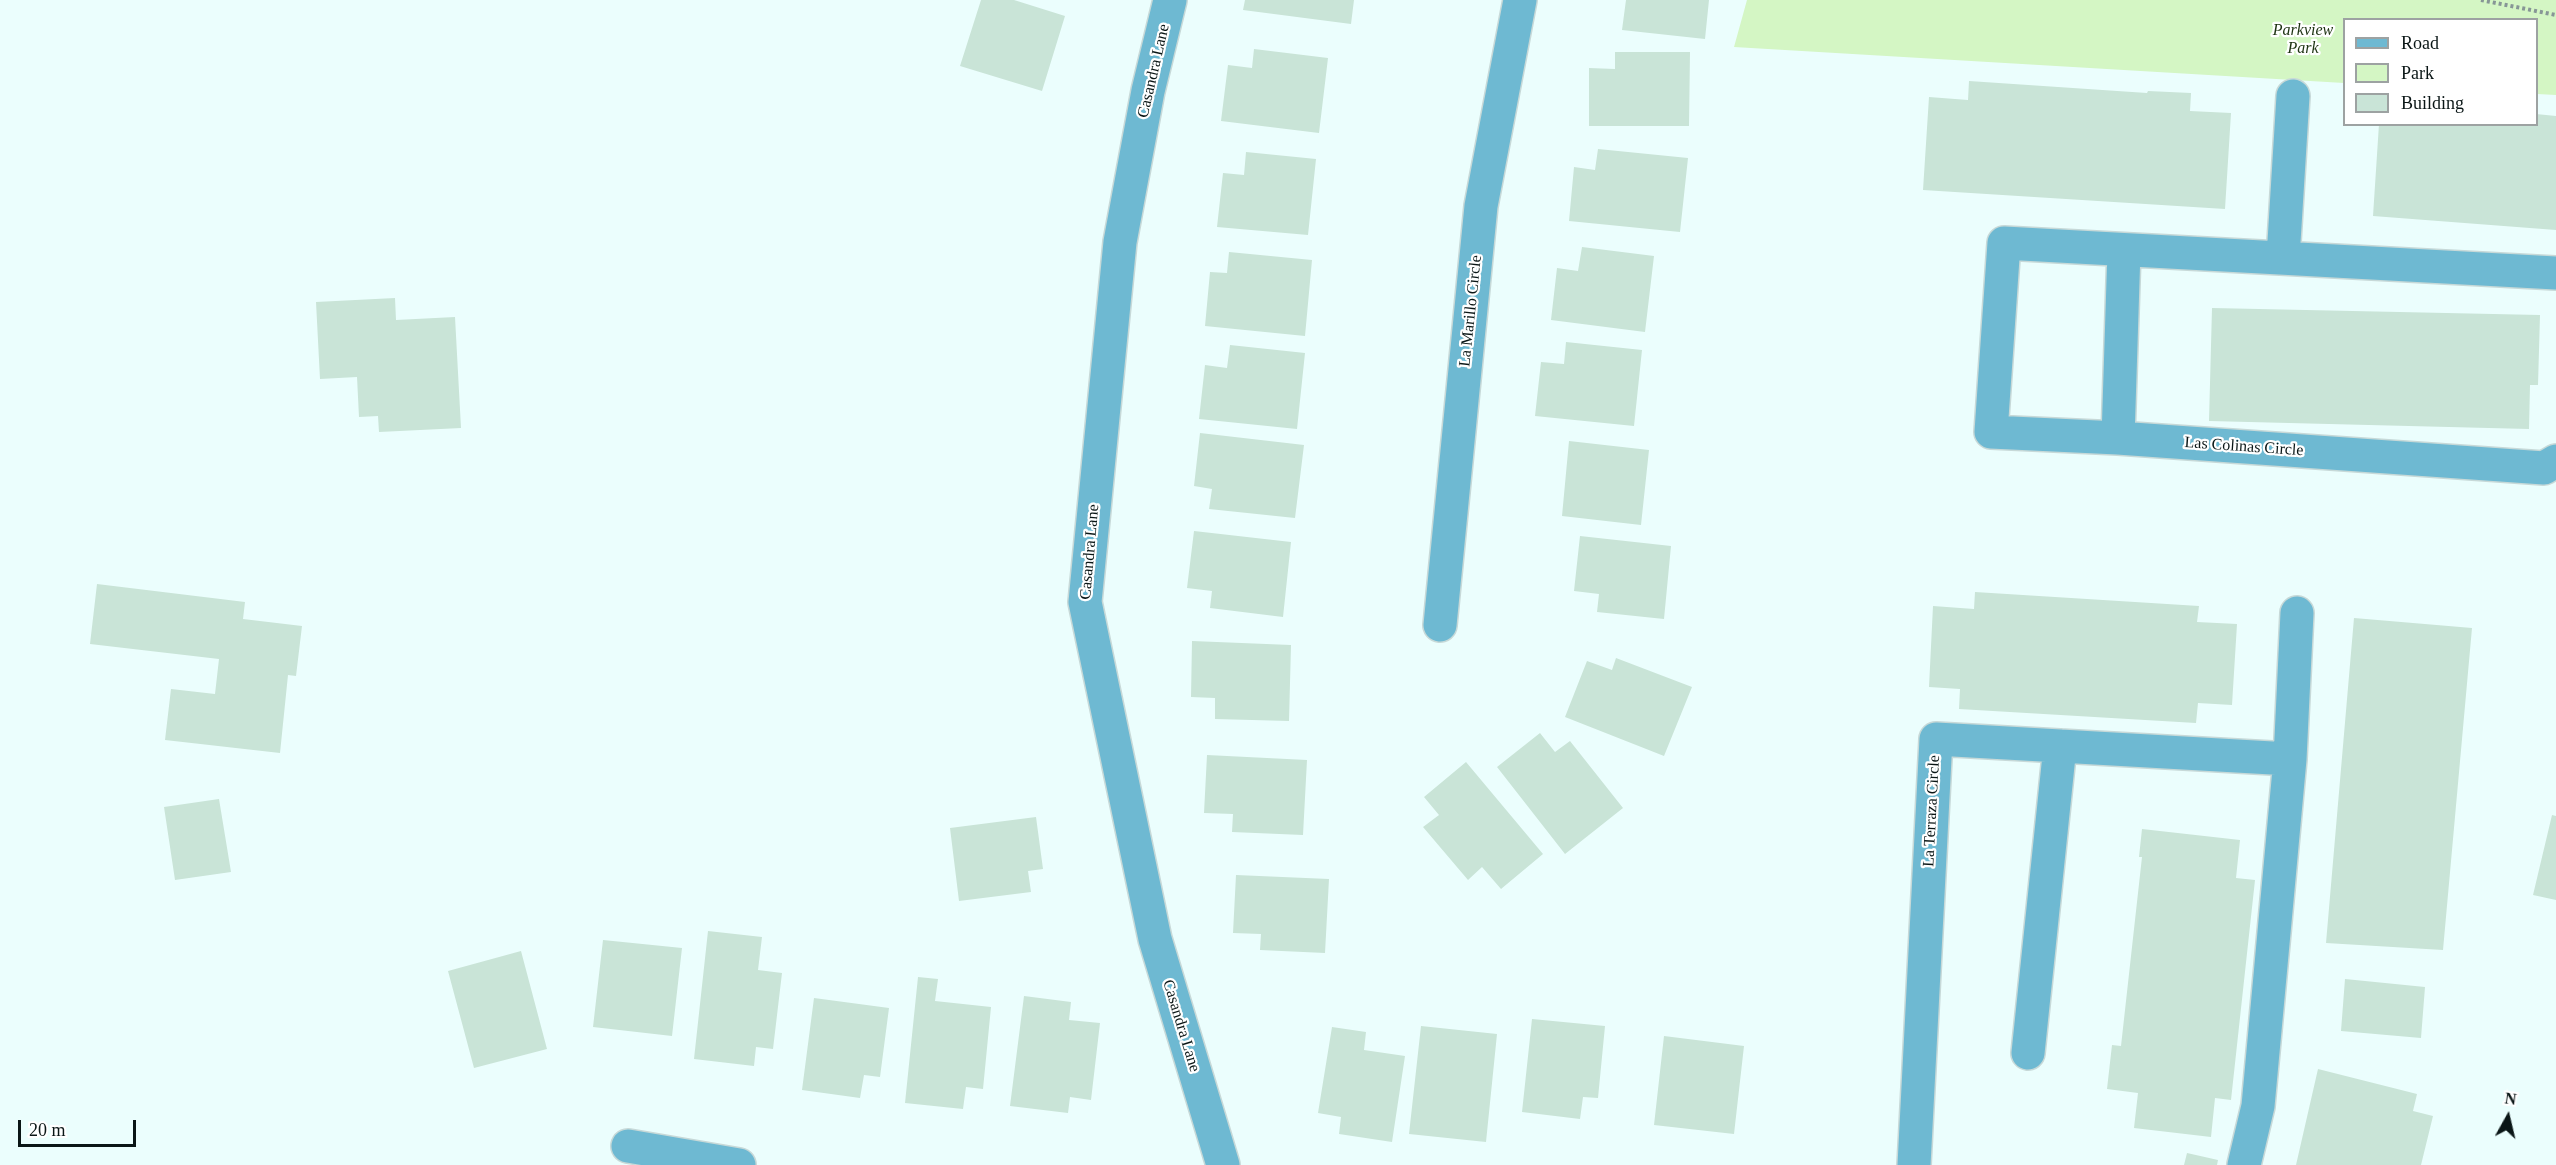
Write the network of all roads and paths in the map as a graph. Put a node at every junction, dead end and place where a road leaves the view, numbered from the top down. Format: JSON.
{"nodes":[{"id":1,"x":1170,"y":0,"type":"edge"},
{"id":2,"x":1520,"y":0,"type":"edge"},
{"id":3,"x":2481,"y":0,"type":"edge"},
{"id":4,"x":2556,"y":15,"type":"edge"},
{"id":5,"x":2293,"y":96,"type":"dead end"},
{"id":6,"x":2124,"y":250,"type":"junction"},
{"id":7,"x":2283,"y":258,"type":"junction"},
{"id":8,"x":2556,"y":273,"type":"edge"},
{"id":9,"x":2118,"y":438,"type":"junction"},
{"id":10,"x":2556,"y":461,"type":"edge"},
{"id":11,"x":2297,"y":612,"type":"dead end"},
{"id":12,"x":1440,"y":625,"type":"dead end"},
{"id":13,"x":2060,"y":746,"type":"junction"},
{"id":14,"x":2290,"y":759,"type":"junction"},
{"id":15,"x":2028,"y":1053,"type":"dead end"},
{"id":16,"x":628,"y":1146,"type":"dead end"},
{"id":17,"x":739,"y":1165,"type":"edge"},
{"id":18,"x":1223,"y":1165,"type":"edge"},
{"id":19,"x":1914,"y":1165,"type":"edge"},
{"id":20,"x":2244,"y":1165,"type":"edge"}],
"edges":[{"from":1,"to":18,"type":"street","name":"Casandra Lane"},
{"from":2,"to":12,"type":"street","name":"La Marillo Circle"},
{"from":3,"to":4,"type":"path"},
{"from":5,"to":7,"type":"street"},
{"from":6,"to":7,"type":"street"},
{"from":6,"to":9,"type":"street"},
{"from":6,"to":9,"type":"street","name":"Las Colinas Circle"},
{"from":7,"to":8,"type":"street"},
{"from":9,"to":10,"type":"street","name":"Las Colinas Circle"},
{"from":11,"to":14,"type":"street"},
{"from":13,"to":14,"type":"street","name":"La Terraza Circle"},
{"from":13,"to":15,"type":"street"},
{"from":13,"to":19,"type":"street","name":"La Terraza Circle"},
{"from":14,"to":20,"type":"street"},
{"from":16,"to":17,"type":"street"}]}
